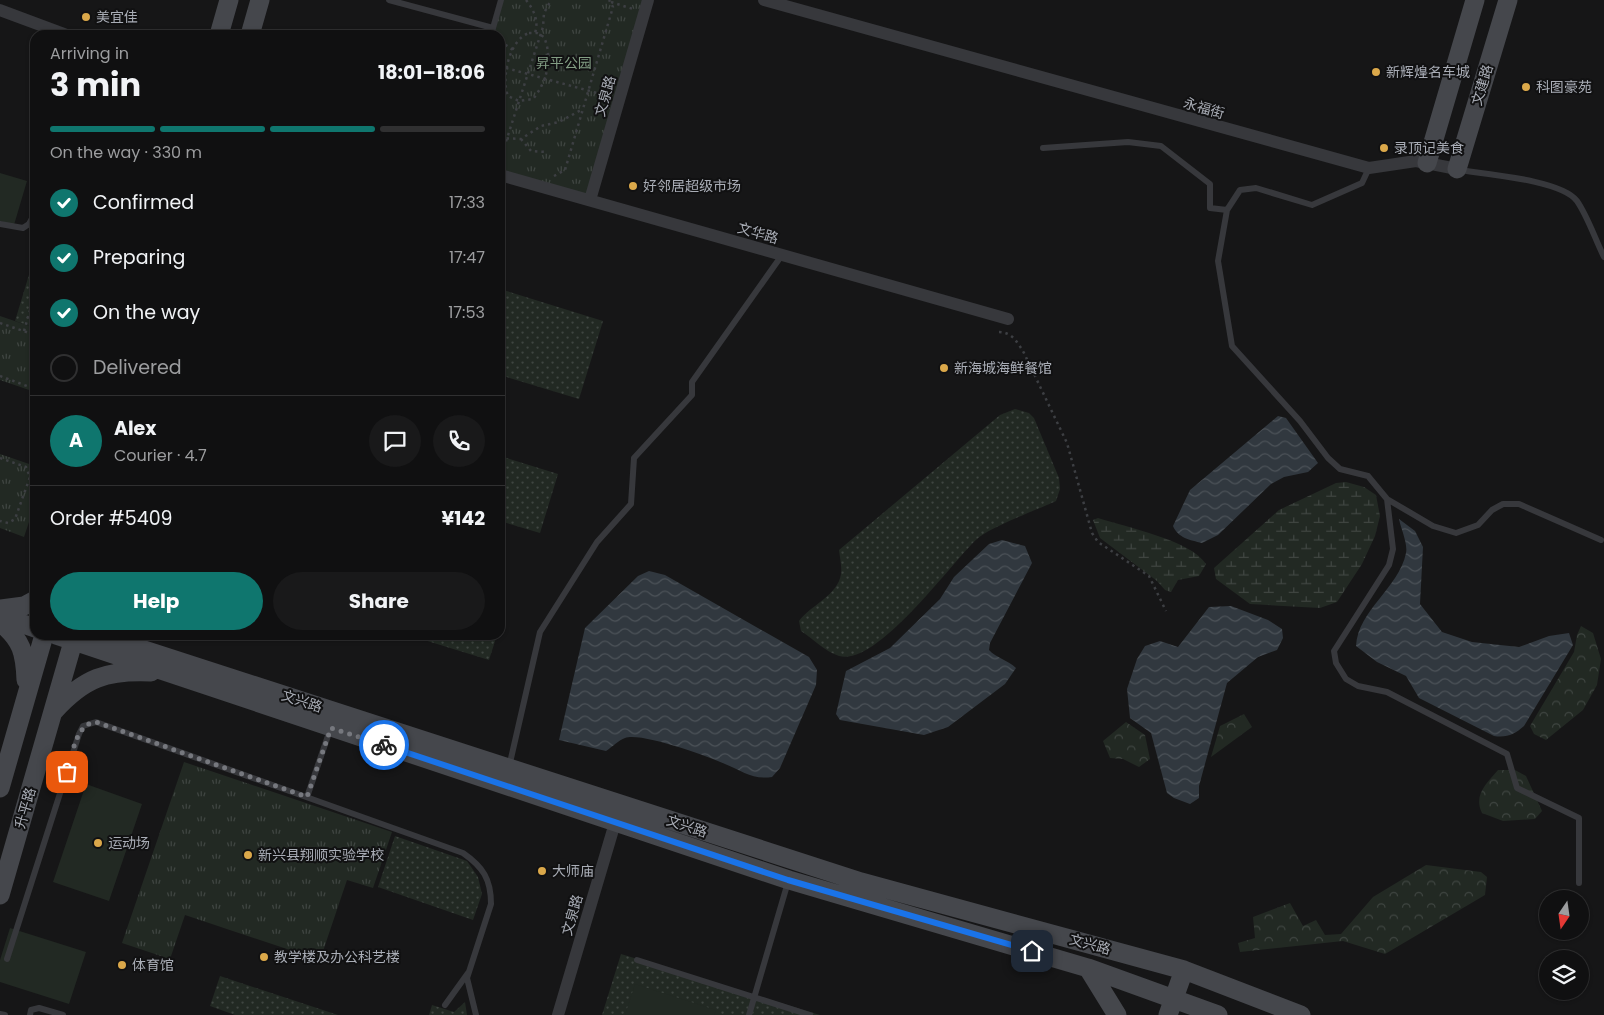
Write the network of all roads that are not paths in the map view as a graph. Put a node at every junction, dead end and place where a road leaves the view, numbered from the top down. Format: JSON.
{"nodes":[{"id":1,"x":229,"y":0,"type":"edge"},
{"id":2,"x":260,"y":0,"type":"edge"},
{"id":3,"x":390,"y":0,"type":"edge"},
{"id":4,"x":501,"y":0,"type":"edge"},
{"id":5,"x":764,"y":0,"type":"edge"},
{"id":6,"x":1475,"y":0,"type":"edge"},
{"id":7,"x":1508,"y":0,"type":"edge"},
{"id":8,"x":647,"y":6,"type":"edge"},
{"id":9,"x":0,"y":10,"type":"edge"},
{"id":10,"x":54,"y":30,"type":"edge"},
{"id":11,"x":220,"y":30,"type":"edge"},
{"id":12,"x":251,"y":30,"type":"edge"},
{"id":13,"x":486,"y":30,"type":"edge"},
{"id":14,"x":493,"y":30,"type":"edge"},
{"id":15,"x":1043,"y":148,"type":"dead end"},
{"id":16,"x":1427,"y":163,"type":"junction"},
{"id":17,"x":1369,"y":168,"type":"junction"},
{"id":18,"x":1457,"y":170,"type":"junction"},
{"id":19,"x":505,"y":176,"type":"edge"},
{"id":20,"x":590,"y":200,"type":"junction"},
{"id":21,"x":1227,"y":210,"type":"junction"},
{"id":22,"x":30,"y":222,"type":"edge"},
{"id":23,"x":0,"y":224,"type":"edge"},
{"id":24,"x":782,"y":255,"type":"junction"},
{"id":25,"x":1604,"y":257,"type":"edge"},
{"id":26,"x":1008,"y":319,"type":"dead end"},
{"id":27,"x":1387,"y":499,"type":"junction"},
{"id":28,"x":1601,"y":540,"type":"dead end"},
{"id":29,"x":30,"y":603,"type":"edge"},
{"id":30,"x":0,"y":609,"type":"edge"},
{"id":31,"x":0,"y":616,"type":"edge"},
{"id":32,"x":0,"y":622,"type":"edge"},
{"id":33,"x":30,"y":626,"type":"edge"},
{"id":34,"x":43,"y":640,"type":"edge"},
{"id":35,"x":67,"y":640,"type":"edge"},
{"id":36,"x":76,"y":640,"type":"edge"},
{"id":37,"x":111,"y":640,"type":"edge"},
{"id":38,"x":125,"y":641,"type":"edge"},
{"id":39,"x":168,"y":673,"type":"junction"},
{"id":40,"x":26,"y":698,"type":"junction"},
{"id":41,"x":53,"y":712,"type":"junction"},
{"id":42,"x":331,"y":728,"type":"junction"},
{"id":43,"x":479,"y":767,"type":"junction"},
{"id":44,"x":509,"y":768,"type":"junction"},
{"id":45,"x":0,"y":788,"type":"edge"},
{"id":46,"x":307,"y":797,"type":"junction"},
{"id":47,"x":615,"y":823,"type":"junction"},
{"id":48,"x":788,"y":880,"type":"junction"},
{"id":49,"x":1579,"y":883,"type":"dead end"},
{"id":50,"x":0,"y":895,"type":"edge"},
{"id":51,"x":6,"y":959,"type":"dead end"},
{"id":52,"x":637,"y":960,"type":"dead end"},
{"id":53,"x":1088,"y":968,"type":"junction"},
{"id":54,"x":1184,"y":970,"type":"junction"},
{"id":55,"x":469,"y":972,"type":"junction"},
{"id":56,"x":1218,"y":984,"type":"junction"},
{"id":57,"x":754,"y":997,"type":"junction"},
{"id":58,"x":445,"y":1005,"type":"dead end"},
{"id":59,"x":1170,"y":1007,"type":"edge"},
{"id":60,"x":0,"y":1014,"type":"edge"},
{"id":61,"x":1211,"y":1014,"type":"edge"},
{"id":62,"x":5,"y":1015,"type":"edge"},
{"id":63,"x":30,"y":1015,"type":"edge"},
{"id":64,"x":63,"y":1015,"type":"edge"},
{"id":65,"x":476,"y":1015,"type":"edge"},
{"id":66,"x":558,"y":1015,"type":"edge"},
{"id":67,"x":748,"y":1015,"type":"edge"},
{"id":68,"x":810,"y":1015,"type":"edge"},
{"id":69,"x":1117,"y":1015,"type":"edge"},
{"id":70,"x":1300,"y":1015,"type":"edge"}],
"edges":[{"from":1,"to":11,"type":"street"},
{"from":2,"to":12,"type":"street"},
{"from":3,"to":13,"type":"lane"},
{"from":4,"to":14,"type":"lane"},
{"from":5,"to":17,"type":"street","name":"永福街"},
{"from":6,"to":16,"type":"street"},
{"from":7,"to":18,"type":"street","name":"文建路"},
{"from":8,"to":20,"type":"street","name":"文泉路"},
{"from":9,"to":10,"type":"street"},
{"from":15,"to":21,"type":"lane"},
{"from":16,"to":17,"type":"street","name":"永福街"},
{"from":16,"to":18,"type":"street","name":"永福街"},
{"from":17,"to":21,"type":"lane"},
{"from":18,"to":25,"type":"lane","name":"永福街"},
{"from":19,"to":20,"type":"street","name":"文华路"},
{"from":20,"to":24,"type":"street","name":"文华路"},
{"from":21,"to":27,"type":"lane"},
{"from":22,"to":23,"type":"lane"},
{"from":24,"to":26,"type":"street","name":"文华路"},
{"from":24,"to":44,"type":"lane"},
{"from":27,"to":28,"type":"lane"},
{"from":27,"to":49,"type":"lane"},
{"from":29,"to":30,"type":"street"},
{"from":31,"to":33,"type":"street"},
{"from":32,"to":40,"type":"street"},
{"from":34,"to":40,"type":"street"},
{"from":35,"to":41,"type":"street","name":"升平路"},
{"from":36,"to":39,"type":"street","name":"文兴路"},
{"from":37,"to":38,"type":"street","name":"文兴路"},
{"from":38,"to":43,"type":"street","name":"文兴路"},
{"from":39,"to":41,"type":"street"},
{"from":39,"to":42,"type":"street","name":"文兴路"},
{"from":40,"to":45,"type":"street"},
{"from":41,"to":50,"type":"street","name":"升平路"},
{"from":42,"to":43,"type":"street","name":"文兴路"},
{"from":42,"to":46,"type":"lane"},
{"from":43,"to":44,"type":"street","name":"文兴路"},
{"from":43,"to":47,"type":"street","name":"文兴路"},
{"from":44,"to":54,"type":"street","name":"文兴路"},
{"from":46,"to":51,"type":"lane"},
{"from":46,"to":55,"type":"lane"},
{"from":47,"to":48,"type":"street","name":"文兴路"},
{"from":47,"to":66,"type":"street","name":"文泉路"},
{"from":48,"to":53,"type":"street","name":"文兴路"},
{"from":48,"to":57,"type":"lane"},
{"from":52,"to":57,"type":"lane"},
{"from":53,"to":59,"type":"street","name":"文兴路"},
{"from":53,"to":69,"type":"street"},
{"from":54,"to":56,"type":"street","name":"文兴路"},
{"from":54,"to":59,"type":"street"},
{"from":55,"to":58,"type":"lane"},
{"from":55,"to":65,"type":"lane"},
{"from":56,"to":61,"type":"street"},
{"from":56,"to":70,"type":"street","name":"文兴路"},
{"from":57,"to":67,"type":"lane"},
{"from":57,"to":68,"type":"lane"},
{"from":59,"to":61,"type":"street","name":"文兴路"},
{"from":60,"to":62,"type":"lane"},
{"from":63,"to":64,"type":"lane"}]}
